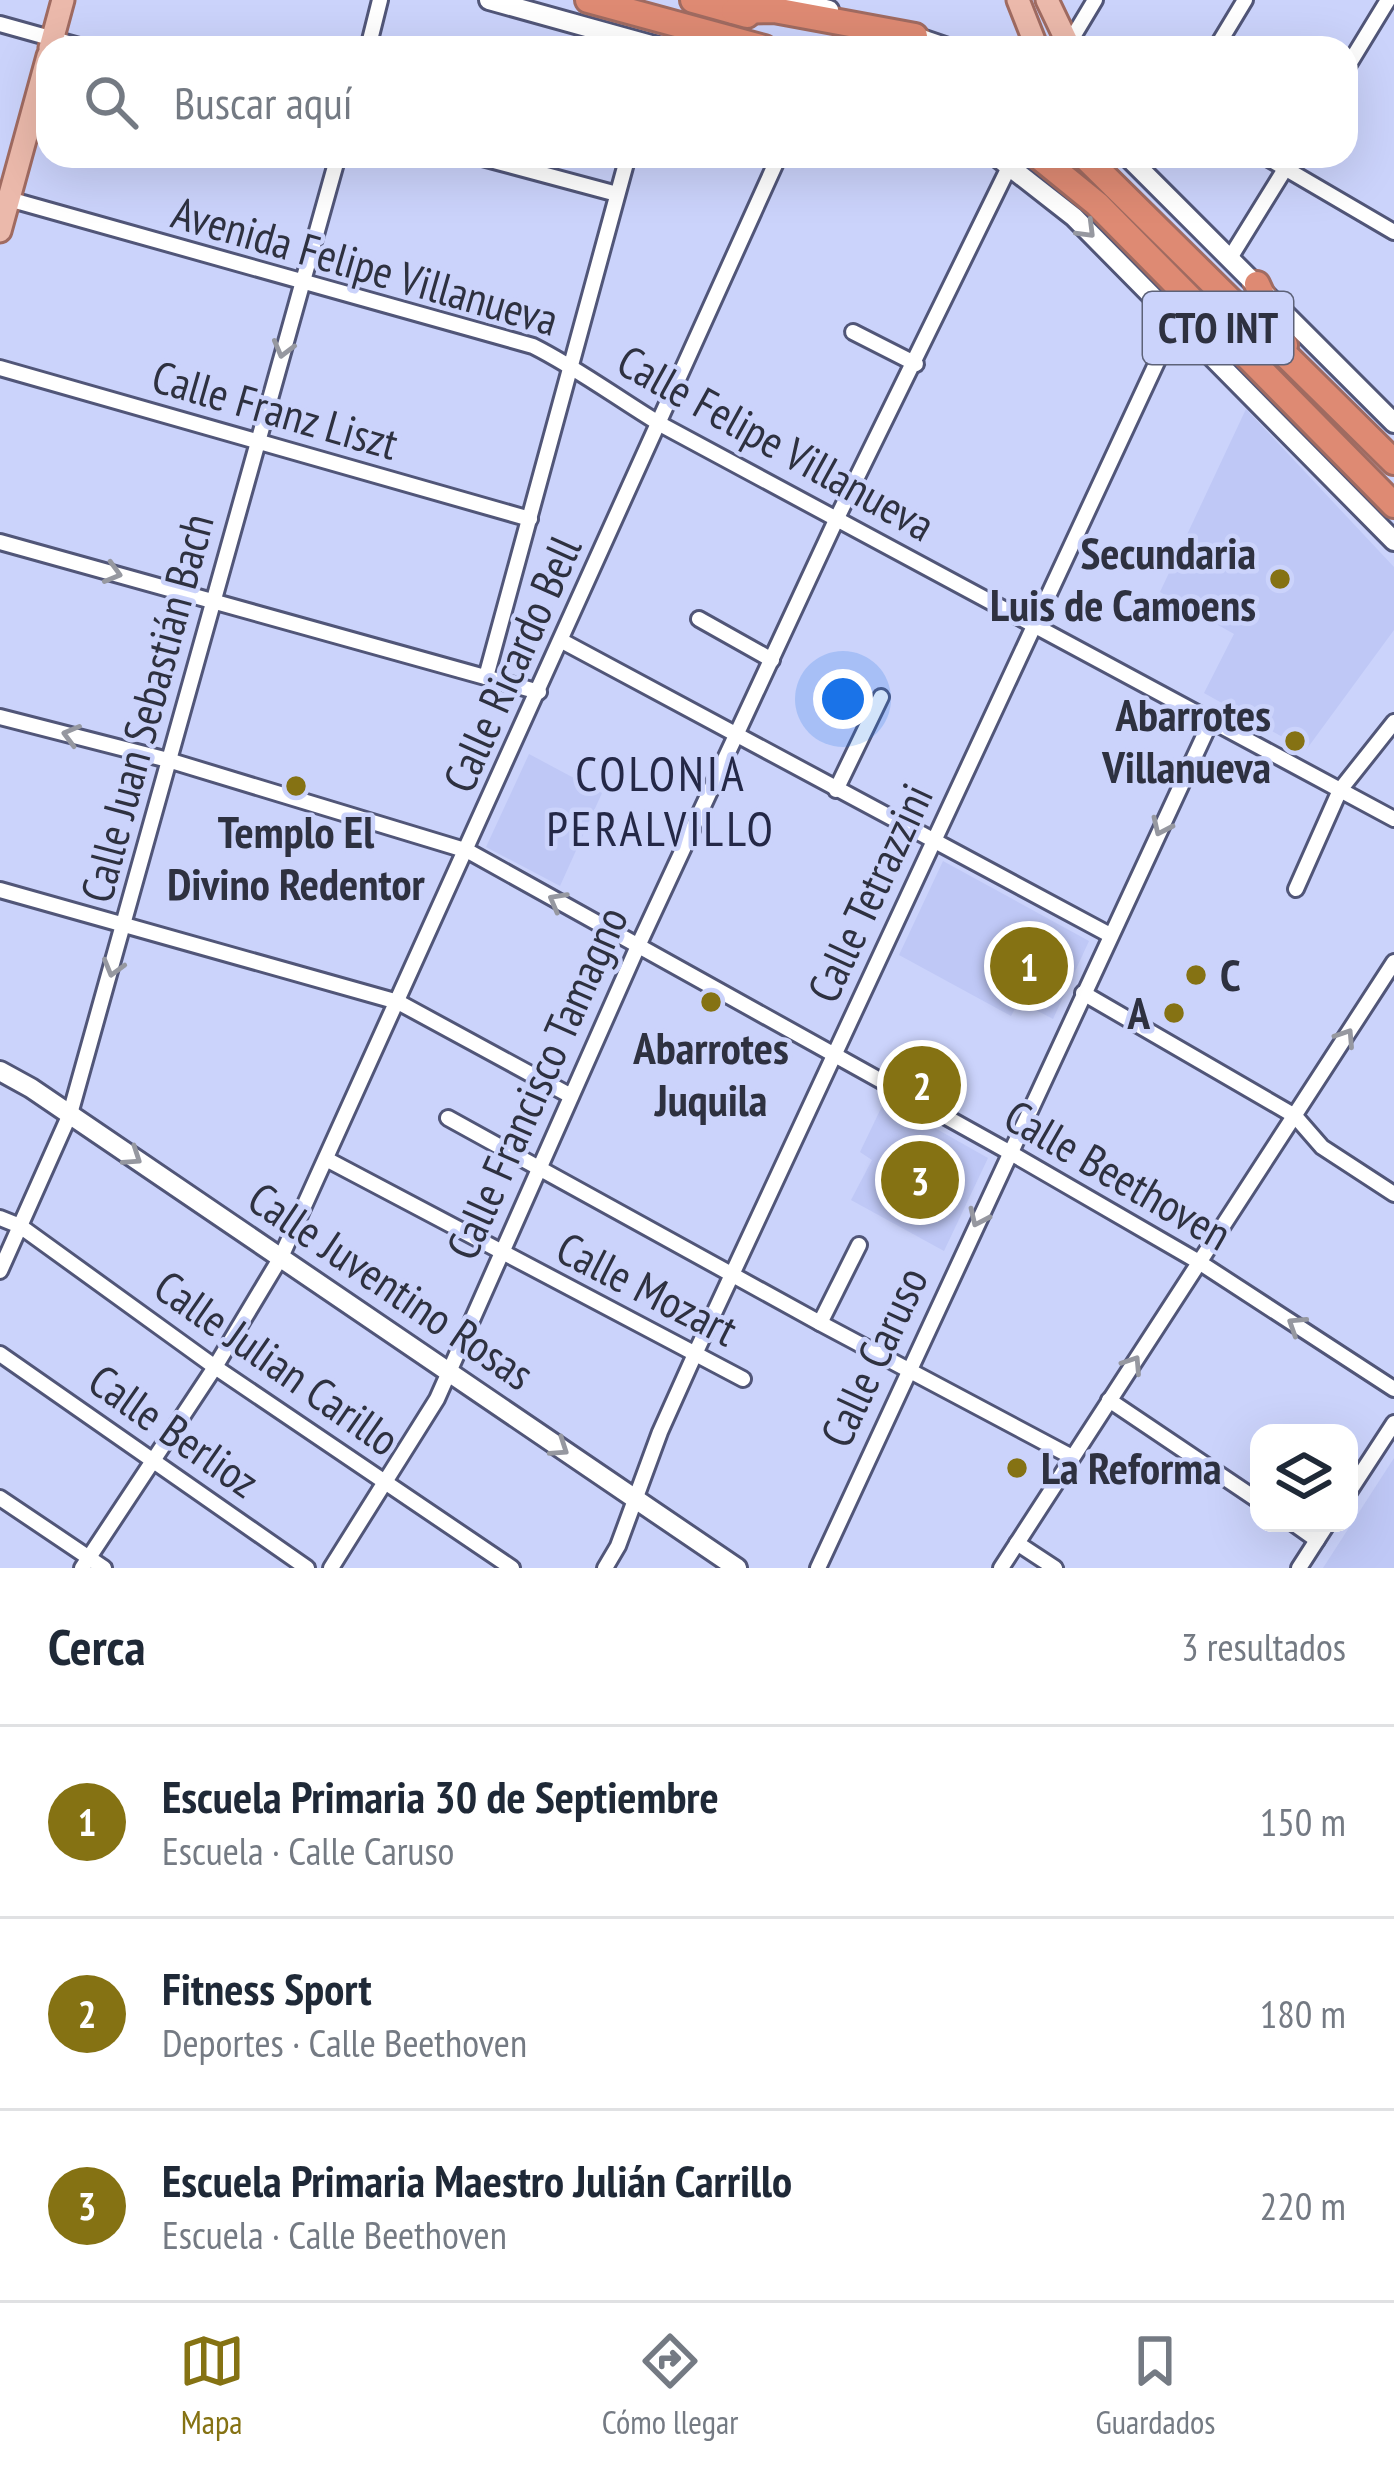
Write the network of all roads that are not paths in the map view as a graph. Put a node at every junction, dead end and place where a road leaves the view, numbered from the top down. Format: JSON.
{"nodes":[{"id":1,"x":63,"y":0,"type":"edge"},
{"id":2,"x":380,"y":0,"type":"edge"},
{"id":3,"x":489,"y":0,"type":"edge"},
{"id":4,"x":588,"y":0,"type":"edge"},
{"id":5,"x":692,"y":0,"type":"edge"},
{"id":6,"x":793,"y":0,"type":"edge"},
{"id":7,"x":1018,"y":0,"type":"edge"},
{"id":8,"x":1047,"y":0,"type":"edge"},
{"id":9,"x":1095,"y":0,"type":"edge"},
{"id":10,"x":1245,"y":0,"type":"edge"},
{"id":11,"x":1388,"y":0,"type":"edge"},
{"id":12,"x":734,"y":11,"type":"junction"},
{"id":13,"x":0,"y":24,"type":"edge"},
{"id":14,"x":53,"y":36,"type":"edge"},
{"id":15,"x":371,"y":36,"type":"edge"},
{"id":16,"x":616,"y":36,"type":"edge"},
{"id":17,"x":717,"y":36,"type":"edge"},
{"id":18,"x":823,"y":36,"type":"edge"},
{"id":19,"x":915,"y":36,"type":"joint"},
{"id":20,"x":1032,"y":36,"type":"edge"},
{"id":21,"x":1068,"y":36,"type":"edge"},
{"id":22,"x":1079,"y":36,"type":"edge"},
{"id":23,"x":1223,"y":36,"type":"edge"},
{"id":24,"x":36,"y":41,"type":"edge"},
{"id":25,"x":1358,"y":49,"type":"edge"},
{"id":26,"x":36,"y":94,"type":"edge"},
{"id":27,"x":334,"y":168,"type":"edge"},
{"id":28,"x":520,"y":168,"type":"edge"},
{"id":29,"x":625,"y":168,"type":"edge"},
{"id":30,"x":774,"y":168,"type":"edge"},
{"id":31,"x":1000,"y":168,"type":"edge"},
{"id":32,"x":1013,"y":168,"type":"edge"},
{"id":33,"x":1053,"y":168,"type":"edge"},
{"id":34,"x":1096,"y":168,"type":"edge"},
{"id":35,"x":1146,"y":168,"type":"edge"},
{"id":36,"x":1286,"y":168,"type":"edge"},
{"id":37,"x":1297,"y":168,"type":"edge"},
{"id":38,"x":617,"y":194,"type":"junction"},
{"id":39,"x":4,"y":198,"type":"edge"},
{"id":40,"x":0,"y":231,"type":"edge"},
{"id":41,"x":1394,"y":232,"type":"edge"},
{"id":42,"x":1230,"y":258,"type":"junction"},
{"id":43,"x":300,"y":283,"type":"junction"},
{"id":44,"x":1257,"y":284,"type":"junction"},
{"id":45,"x":1177,"y":319,"type":"junction"},
{"id":46,"x":853,"y":332,"type":"dead end"},
{"id":47,"x":1291,"y":358,"type":"junction"},
{"id":48,"x":570,"y":364,"type":"junction"},
{"id":49,"x":916,"y":364,"type":"junction"},
{"id":50,"x":0,"y":368,"type":"edge"},
{"id":51,"x":1394,"y":423,"type":"edge"},
{"id":52,"x":660,"y":424,"type":"junction"},
{"id":53,"x":258,"y":443,"type":"junction"},
{"id":54,"x":1394,"y":462,"type":"edge"},
{"id":55,"x":1394,"y":506,"type":"edge"},
{"id":56,"x":837,"y":518,"type":"junction"},
{"id":57,"x":530,"y":519,"type":"junction"},
{"id":58,"x":1394,"y":541,"type":"edge"},
{"id":59,"x":0,"y":542,"type":"edge"},
{"id":60,"x":213,"y":601,"type":"junction"},
{"id":61,"x":700,"y":619,"type":"dead end"},
{"id":62,"x":1034,"y":624,"type":"junction"},
{"id":63,"x":562,"y":641,"type":"junction"},
{"id":64,"x":772,"y":659,"type":"junction"},
{"id":65,"x":486,"y":677,"type":"junction"},
{"id":66,"x":538,"y":692,"type":"junction"},
{"id":67,"x":881,"y":697,"type":"dead end"},
{"id":68,"x":0,"y":717,"type":"edge"},
{"id":69,"x":1211,"y":722,"type":"junction"},
{"id":70,"x":1394,"y":722,"type":"edge"},
{"id":71,"x":736,"y":736,"type":"junction"},
{"id":72,"x":168,"y":760,"type":"junction"},
{"id":73,"x":836,"y":790,"type":"junction"},
{"id":74,"x":1340,"y":790,"type":"junction"},
{"id":75,"x":1394,"y":819,"type":"edge"},
{"id":76,"x":935,"y":841,"type":"junction"},
{"id":77,"x":468,"y":851,"type":"junction"},
{"id":78,"x":1296,"y":889,"type":"dead end"},
{"id":79,"x":0,"y":890,"type":"edge"},
{"id":80,"x":125,"y":925,"type":"junction"},
{"id":81,"x":1111,"y":935,"type":"junction"},
{"id":82,"x":638,"y":946,"type":"junction"},
{"id":83,"x":1394,"y":962,"type":"edge"},
{"id":84,"x":1388,"y":988,"type":"edge"},
{"id":85,"x":1083,"y":993,"type":"junction"},
{"id":86,"x":398,"y":1002,"type":"junction"},
{"id":87,"x":834,"y":1056,"type":"junction"},
{"id":88,"x":0,"y":1071,"type":"edge"},
{"id":89,"x":571,"y":1096,"type":"junction"},
{"id":90,"x":70,"y":1114,"type":"junction"},
{"id":91,"x":1295,"y":1116,"type":"junction"},
{"id":92,"x":448,"y":1118,"type":"dead end"},
{"id":93,"x":1009,"y":1151,"type":"junction"},
{"id":94,"x":328,"y":1160,"type":"junction"},
{"id":95,"x":537,"y":1168,"type":"junction"},
{"id":96,"x":1394,"y":1194,"type":"edge"},
{"id":97,"x":0,"y":1219,"type":"edge"},
{"id":98,"x":20,"y":1226,"type":"junction"},
{"id":99,"x":859,"y":1245,"type":"dead end"},
{"id":100,"x":499,"y":1252,"type":"junction"},
{"id":101,"x":281,"y":1257,"type":"junction"},
{"id":102,"x":1199,"y":1262,"type":"junction"},
{"id":103,"x":0,"y":1270,"type":"edge"},
{"id":104,"x":733,"y":1275,"type":"junction"},
{"id":105,"x":820,"y":1324,"type":"junction"},
{"id":106,"x":0,"y":1354,"type":"edge"},
{"id":107,"x":695,"y":1354,"type":"junction"},
{"id":108,"x":215,"y":1367,"type":"junction"},
{"id":109,"x":908,"y":1370,"type":"junction"},
{"id":110,"x":449,"y":1372,"type":"junction"},
{"id":111,"x":742,"y":1379,"type":"dead end"},
{"id":112,"x":1394,"y":1389,"type":"edge"},
{"id":113,"x":1109,"y":1400,"type":"junction"},
{"id":114,"x":1394,"y":1423,"type":"edge"},
{"id":115,"x":1072,"y":1457,"type":"junction"},
{"id":116,"x":154,"y":1462,"type":"junction"},
{"id":117,"x":1358,"y":1478,"type":"edge"},
{"id":118,"x":387,"y":1483,"type":"junction"},
{"id":119,"x":1250,"y":1495,"type":"edge"},
{"id":120,"x":0,"y":1498,"type":"edge"},
{"id":121,"x":635,"y":1499,"type":"junction"},
{"id":122,"x":1306,"y":1532,"type":"edge"},
{"id":123,"x":1322,"y":1532,"type":"edge"},
{"id":124,"x":1317,"y":1540,"type":"junction"},
{"id":125,"x":1017,"y":1543,"type":"junction"},
{"id":126,"x":86,"y":1563,"type":"edge"},
{"id":127,"x":104,"y":1568,"type":"edge"},
{"id":128,"x":307,"y":1568,"type":"edge"},
{"id":129,"x":331,"y":1568,"type":"edge"},
{"id":130,"x":512,"y":1568,"type":"edge"},
{"id":131,"x":605,"y":1568,"type":"edge"},
{"id":132,"x":737,"y":1568,"type":"edge"},
{"id":133,"x":818,"y":1568,"type":"edge"},
{"id":134,"x":1001,"y":1568,"type":"edge"},
{"id":135,"x":1054,"y":1568,"type":"edge"},
{"id":136,"x":1299,"y":1568,"type":"edge"}],
"edges":[{"from":1,"to":14,"type":"main road"},
{"from":2,"to":15,"type":"street"},
{"from":3,"to":16,"type":"main road"},
{"from":4,"to":17,"type":"highway"},
{"from":5,"to":12,"type":"highway"},
{"from":6,"to":19,"type":"main road"},
{"from":7,"to":20,"type":"main road"},
{"from":8,"to":21,"type":"main road"},
{"from":9,"to":22,"type":"street"},
{"from":10,"to":23,"type":"street"},
{"from":11,"to":25,"type":"street"},
{"from":12,"to":18,"type":"highway"},
{"from":12,"to":19,"type":"highway"},
{"from":13,"to":24,"type":"street"},
{"from":26,"to":39,"type":"main road"},
{"from":27,"to":43,"type":"street","name":"Calle Juan Sebastián Bach"},
{"from":28,"to":38,"type":"street"},
{"from":29,"to":38,"type":"street"},
{"from":30,"to":52,"type":"street","name":"Calle Ricardo Bell"},
{"from":31,"to":49,"type":"street","name":"Calle Francisco Tamagno"},
{"from":32,"to":45,"type":"main road","number":"CTO INT","one_way":true},
{"from":33,"to":55,"type":"highway","number":"CTO INT"},
{"from":34,"to":47,"type":"highway","number":"CTO INT"},
{"from":35,"to":42,"type":"main road","number":"CTO INT"},
{"from":36,"to":42,"type":"street"},
{"from":37,"to":41,"type":"street"},
{"from":38,"to":48,"type":"street"},
{"from":39,"to":40,"type":"main road"},
{"from":39,"to":43,"type":"street","name":"Avenida Felipe Villanueva"},
{"from":42,"to":44,"type":"main road","number":"CTO INT"},
{"from":43,"to":48,"type":"street","name":"Avenida Felipe Villanueva"},
{"from":43,"to":53,"type":"street","name":"Calle Juan Sebastián Bach","one_way":true},
{"from":44,"to":47,"type":"highway"},
{"from":44,"to":51,"type":"main road","number":"CTO INT"},
{"from":45,"to":58,"type":"main road","number":"CTO INT"},
{"from":45,"to":62,"type":"street","name":"Calle Tetrazzini"},
{"from":46,"to":49,"type":"street"},
{"from":47,"to":54,"type":"highway","number":"CTO INT"},
{"from":48,"to":52,"type":"street","name":"Calle Felipe Villanueva"},
{"from":48,"to":57,"type":"street"},
{"from":49,"to":56,"type":"street","name":"Calle Francisco Tamagno"},
{"from":50,"to":53,"type":"street","name":"Calle Franz Liszt"},
{"from":52,"to":56,"type":"street","name":"Calle Felipe Villanueva"},
{"from":52,"to":63,"type":"street","name":"Calle Ricardo Bell"},
{"from":53,"to":57,"type":"street","name":"Calle Franz Liszt"},
{"from":53,"to":60,"type":"street","name":"Calle Juan Sebastián Bach"},
{"from":56,"to":62,"type":"street","name":"Calle Felipe Villanueva"},
{"from":56,"to":64,"type":"street","name":"Calle Francisco Tamagno"},
{"from":57,"to":65,"type":"street"},
{"from":59,"to":60,"type":"street","one_way":true},
{"from":60,"to":65,"type":"street"},
{"from":60,"to":72,"type":"street","name":"Calle Juan Sebastián Bach"},
{"from":61,"to":64,"type":"street"},
{"from":62,"to":69,"type":"street","name":"Calle Felipe Villanueva"},
{"from":62,"to":76,"type":"street","name":"Calle Tetrazzini"},
{"from":63,"to":66,"type":"street","name":"Calle Ricardo Bell"},
{"from":63,"to":71,"type":"street"},
{"from":64,"to":71,"type":"street","name":"Calle Francisco Tamagno"},
{"from":65,"to":66,"type":"street"},
{"from":66,"to":77,"type":"street","name":"Calle Ricardo Bell"},
{"from":67,"to":73,"type":"street"},
{"from":72,"to":68,"type":"street","name":"Calle Beethoven","one_way":true},
{"from":69,"to":74,"type":"street","name":"Calle Felipe Villanueva"},
{"from":69,"to":81,"type":"street","name":"Calle Caruso","one_way":true},
{"from":70,"to":74,"type":"street"},
{"from":71,"to":73,"type":"street"},
{"from":71,"to":82,"type":"street","name":"Calle Francisco Tamagno"},
{"from":72,"to":77,"type":"street","name":"Calle Beethoven"},
{"from":72,"to":80,"type":"street","name":"Calle Juan Sebastián Bach"},
{"from":73,"to":76,"type":"street"},
{"from":74,"to":75,"type":"street","name":"Calle Felipe Villanueva"},
{"from":74,"to":78,"type":"street"},
{"from":76,"to":81,"type":"street"},
{"from":76,"to":87,"type":"street","name":"Calle Tetrazzini"},
{"from":82,"to":77,"type":"street","name":"Calle Beethoven","one_way":true},
{"from":77,"to":86,"type":"street","name":"Calle Ricardo Bell"},
{"from":79,"to":80,"type":"street"},
{"from":80,"to":86,"type":"street"},
{"from":80,"to":90,"type":"street","name":"Calle Juan Sebastián Bach","one_way":true},
{"from":81,"to":85,"type":"street","name":"Calle Caruso"},
{"from":82,"to":87,"type":"street","name":"Calle Beethoven"},
{"from":82,"to":89,"type":"street","name":"Calle Francisco Tamagno"},
{"from":83,"to":84,"type":"street"},
{"from":91,"to":84,"type":"street","one_way":true},
{"from":85,"to":91,"type":"street"},
{"from":85,"to":93,"type":"street","name":"Calle Caruso"},
{"from":86,"to":89,"type":"street"},
{"from":86,"to":94,"type":"street","name":"Calle Ricardo Bell"},
{"from":87,"to":93,"type":"street","name":"Calle Beethoven"},
{"from":87,"to":104,"type":"street","name":"Calle Tetrazzini"},
{"from":88,"to":90,"type":"main road","name":"Calle Juventino Rosas"},
{"from":89,"to":95,"type":"street","name":"Calle Francisco Tamagno"},
{"from":90,"to":98,"type":"street","name":"Calle Juan Sebastián Bach"},
{"from":90,"to":101,"type":"main road","name":"Calle Juventino Rosas","one_way":true},
{"from":91,"to":96,"type":"street"},
{"from":91,"to":102,"type":"street"},
{"from":92,"to":95,"type":"street"},
{"from":93,"to":102,"type":"street","name":"Calle Beethoven"},
{"from":93,"to":109,"type":"street","name":"Calle Caruso","one_way":true},
{"from":94,"to":100,"type":"street","name":"Calle Mozart"},
{"from":94,"to":101,"type":"street","name":"Calle Ricardo Bell"},
{"from":95,"to":100,"type":"street","name":"Calle Francisco Tamagno"},
{"from":95,"to":104,"type":"street"},
{"from":97,"to":98,"type":"street","name":"Calle Julian Carillo"},
{"from":98,"to":103,"type":"street","name":"Calle Juan Sebastián Bach"},
{"from":98,"to":108,"type":"street","name":"Calle Julian Carillo"},
{"from":99,"to":105,"type":"street"},
{"from":100,"to":107,"type":"street","name":"Calle Mozart"},
{"from":100,"to":110,"type":"street","name":"Calle Francisco Tamagno"},
{"from":101,"to":108,"type":"street","name":"Calle Ricardo Bell"},
{"from":101,"to":110,"type":"main road","name":"Calle Juventino Rosas"},
{"from":112,"to":102,"type":"street","name":"Calle Beethoven","one_way":true},
{"from":113,"to":102,"type":"street","one_way":true},
{"from":104,"to":105,"type":"street"},
{"from":104,"to":107,"type":"street","name":"Calle Tetrazzini"},
{"from":105,"to":109,"type":"street"},
{"from":106,"to":116,"type":"street","name":"Calle Berlioz"},
{"from":107,"to":111,"type":"street","name":"Calle Mozart"},
{"from":107,"to":121,"type":"street","name":"Calle Tetrazzini"},
{"from":108,"to":116,"type":"street","name":"Calle Ricardo Bell"},
{"from":108,"to":118,"type":"street","name":"Calle Julian Carillo"},
{"from":109,"to":115,"type":"street"},
{"from":109,"to":133,"type":"street","name":"Calle Caruso"},
{"from":110,"to":118,"type":"street","name":"Calle Francisco Tamagno"},
{"from":110,"to":121,"type":"main road","name":"Calle Juventino Rosas","one_way":true},
{"from":113,"to":115,"type":"street"},
{"from":113,"to":119,"type":"street"},
{"from":114,"to":117,"type":"street"},
{"from":115,"to":125,"type":"street"},
{"from":116,"to":126,"type":"street","name":"Calle Ricardo Bell"},
{"from":116,"to":128,"type":"street","name":"Calle Berlioz"},
{"from":118,"to":129,"type":"street","name":"Calle Francisco Tamagno"},
{"from":118,"to":130,"type":"street","name":"Calle Julian Carillo"},
{"from":120,"to":126,"type":"street"},
{"from":121,"to":131,"type":"street","name":"Calle Tetrazzini"},
{"from":121,"to":132,"type":"main road","name":"Calle Juventino Rosas"},
{"from":122,"to":124,"type":"street"},
{"from":123,"to":124,"type":"street"},
{"from":124,"to":136,"type":"street"},
{"from":125,"to":134,"type":"street"},
{"from":125,"to":135,"type":"street"},
{"from":126,"to":127,"type":"street"}]}
